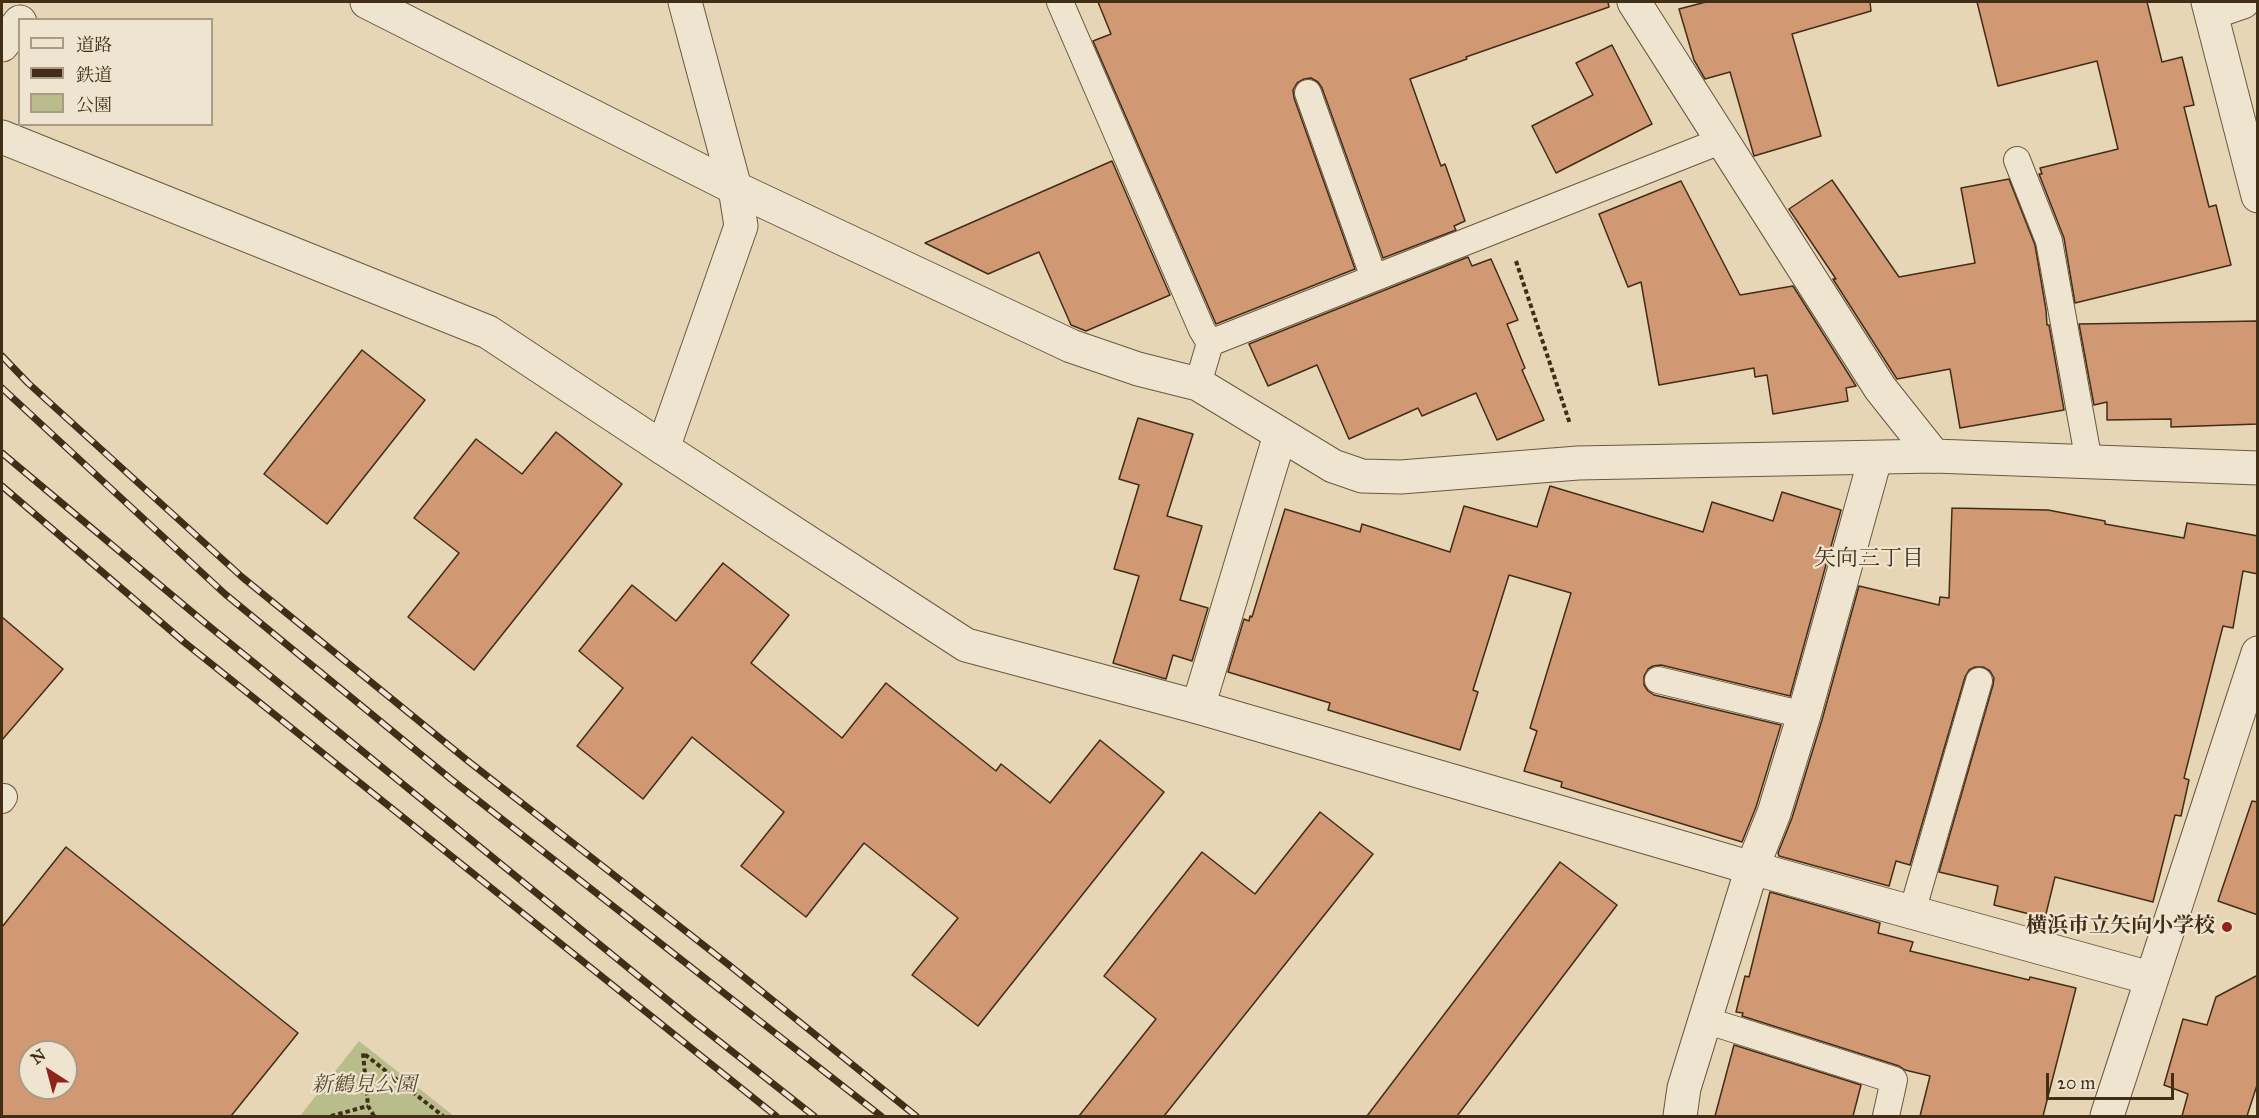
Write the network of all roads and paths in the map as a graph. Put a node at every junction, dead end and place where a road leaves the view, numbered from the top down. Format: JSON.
{"nodes":[{"id":1,"x":36,"y":2,"type":"edge"},
{"id":2,"x":367,"y":2,"type":"edge"},
{"id":3,"x":685,"y":2,"type":"edge"},
{"id":4,"x":1060,"y":2,"type":"edge"},
{"id":5,"x":2243,"y":2,"type":"edge"},
{"id":6,"x":1641,"y":3,"type":"edge"},
{"id":7,"x":2210,"y":7,"type":"edge"},
{"id":8,"x":23,"y":18,"type":"edge"},
{"id":9,"x":18,"y":25,"type":"edge"},
{"id":10,"x":2,"y":45,"type":"edge"},
{"id":11,"x":1308,"y":93,"type":"dead end"},
{"id":12,"x":2,"y":137,"type":"edge"},
{"id":13,"x":1723,"y":140,"type":"junction"},
{"id":14,"x":2017,"y":160,"type":"dead end"},
{"id":15,"x":735,"y":188,"type":"junction"},
{"id":16,"x":2258,"y":196,"type":"edge"},
{"id":17,"x":1505,"y":226,"type":"junction"},
{"id":18,"x":1374,"y":278,"type":"junction"},
{"id":19,"x":1210,"y":343,"type":"junction"},
{"id":20,"x":1198,"y":384,"type":"junction"},
{"id":21,"x":1280,"y":435,"type":"junction"},
{"id":22,"x":663,"y":448,"type":"junction"},
{"id":23,"x":1934,"y":456,"type":"junction"},
{"id":24,"x":1875,"y":459,"type":"junction"},
{"id":25,"x":2089,"y":462,"type":"junction"},
{"id":26,"x":1578,"y":463,"type":"junction"},
{"id":27,"x":2258,"y":468,"type":"edge"},
{"id":28,"x":2255,"y":673,"type":"edge"},
{"id":29,"x":1658,"y":680,"type":"dead end"},
{"id":30,"x":1979,"y":681,"type":"dead end"},
{"id":31,"x":1198,"y":707,"type":"junction"},
{"id":32,"x":1804,"y":715,"type":"junction"},
{"id":33,"x":1752,"y":868,"type":"junction"},
{"id":34,"x":1912,"y":912,"type":"junction"},
{"id":35,"x":2150,"y":978,"type":"junction"},
{"id":36,"x":1705,"y":1020,"type":"junction"},
{"id":37,"x":368,"y":1106,"type":"junction"},
{"id":38,"x":332,"y":1116,"type":"edge"},
{"id":39,"x":374,"y":1116,"type":"edge"},
{"id":40,"x":443,"y":1116,"type":"edge"},
{"id":41,"x":1680,"y":1116,"type":"edge"},
{"id":42,"x":1886,"y":1116,"type":"edge"},
{"id":43,"x":2107,"y":1116,"type":"edge"}],
"edges":[{"from":1,"to":8,"type":"street"},
{"from":2,"to":15,"type":"street"},
{"from":3,"to":15,"type":"street"},
{"from":4,"to":19,"type":"lane"},
{"from":5,"to":7,"type":"street"},
{"from":6,"to":13,"type":"street"},
{"from":7,"to":16,"type":"street"},
{"from":9,"to":10,"type":"street"},
{"from":11,"to":18,"type":"lane"},
{"from":12,"to":22,"type":"street"},
{"from":13,"to":17,"type":"lane"},
{"from":13,"to":23,"type":"street"},
{"from":14,"to":25,"type":"lane"},
{"from":15,"to":20,"type":"street"},
{"from":15,"to":22,"type":"street"},
{"from":17,"to":18,"type":"lane"},
{"from":17,"to":26,"type":"path"},
{"from":18,"to":19,"type":"lane"},
{"from":19,"to":20,"type":"lane"},
{"from":20,"to":21,"type":"street"},
{"from":21,"to":26,"type":"street"},
{"from":21,"to":31,"type":"street"},
{"from":22,"to":31,"type":"street"},
{"from":23,"to":24,"type":"street"},
{"from":23,"to":25,"type":"street"},
{"from":24,"to":26,"type":"street"},
{"from":24,"to":32,"type":"street"},
{"from":25,"to":27,"type":"street"},
{"from":28,"to":35,"type":"street"},
{"from":29,"to":32,"type":"lane"},
{"from":30,"to":34,"type":"lane"},
{"from":31,"to":33,"type":"street"},
{"from":32,"to":33,"type":"street"},
{"from":33,"to":34,"type":"street"},
{"from":33,"to":36,"type":"street"},
{"from":34,"to":35,"type":"street"},
{"from":35,"to":43,"type":"street"},
{"from":36,"to":41,"type":"street"},
{"from":36,"to":42,"type":"lane"},
{"from":37,"to":38,"type":"path"},
{"from":37,"to":39,"type":"path"},
{"from":37,"to":40,"type":"path"}]}
